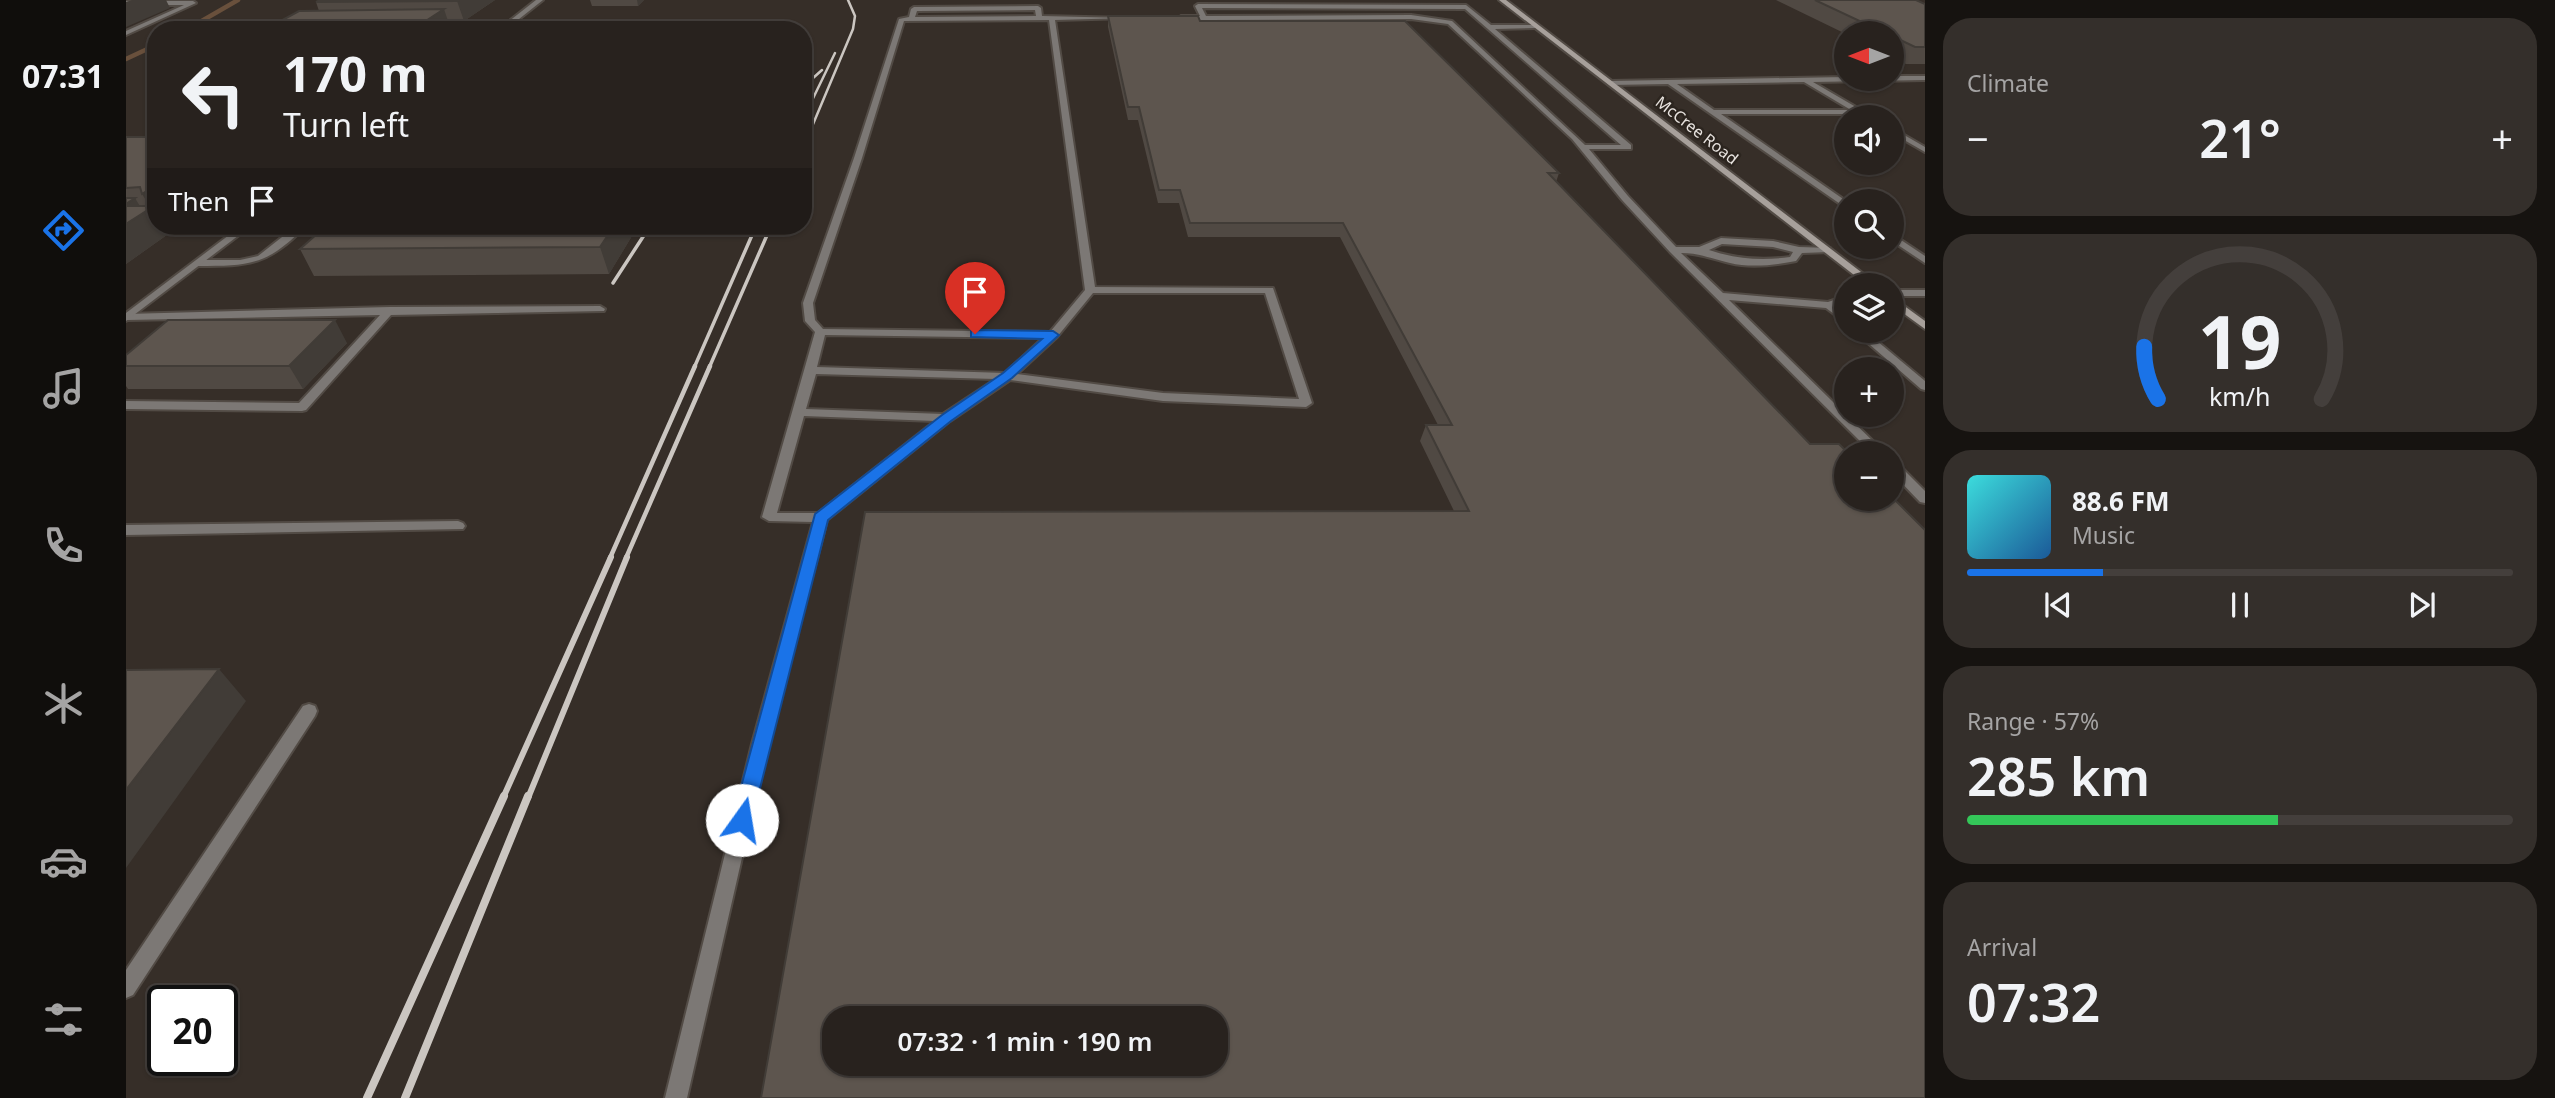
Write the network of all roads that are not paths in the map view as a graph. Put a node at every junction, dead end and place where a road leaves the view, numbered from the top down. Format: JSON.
{"nodes":[{"id":1,"x":540,"y":0,"type":"edge"},
{"id":2,"x":1502,"y":0,"type":"edge"},
{"id":3,"x":126,"y":3,"type":"edge"},
{"id":4,"x":1052,"y":18,"type":"junction"},
{"id":5,"x":1137,"y":18,"type":"edge"},
{"id":6,"x":1163,"y":18,"type":"edge"},
{"id":7,"x":1202,"y":18,"type":"junction"},
{"id":8,"x":153,"y":21,"type":"edge"},
{"id":9,"x":513,"y":21,"type":"edge"},
{"id":10,"x":147,"y":24,"type":"edge"},
{"id":11,"x":1536,"y":26,"type":"junction"},
{"id":12,"x":1488,"y":27,"type":"junction"},
{"id":13,"x":126,"y":33,"type":"edge"},
{"id":14,"x":1925,"y":78,"type":"edge"},
{"id":15,"x":1806,"y":80,"type":"junction"},
{"id":16,"x":1610,"y":83,"type":"junction"},
{"id":17,"x":1671,"y":83,"type":"junction"},
{"id":18,"x":1847,"y":105,"type":"edge"},
{"id":19,"x":1713,"y":112,"type":"junction"},
{"id":20,"x":1834,"y":112,"type":"edge"},
{"id":21,"x":1904,"y":137,"type":"edge"},
{"id":22,"x":1584,"y":147,"type":"junction"},
{"id":23,"x":1924,"y":149,"type":"edge"},
{"id":24,"x":1834,"y":197,"type":"edge"},
{"id":25,"x":234,"y":235,"type":"edge"},
{"id":26,"x":290,"y":235,"type":"edge"},
{"id":27,"x":1904,"y":245,"type":"edge"},
{"id":28,"x":1673,"y":250,"type":"junction"},
{"id":29,"x":1700,"y":250,"type":"junction"},
{"id":30,"x":1799,"y":250,"type":"junction"},
{"id":31,"x":1827,"y":250,"type":"junction"},
{"id":32,"x":1925,"y":260,"type":"edge"},
{"id":33,"x":198,"y":263,"type":"junction"},
{"id":34,"x":1857,"y":273,"type":"edge"},
{"id":35,"x":1090,"y":289,"type":"junction"},
{"id":36,"x":1904,"y":293,"type":"edge"},
{"id":37,"x":1925,"y":293,"type":"edge"},
{"id":38,"x":1720,"y":296,"type":"junction"},
{"id":39,"x":1834,"y":303,"type":"edge"},
{"id":40,"x":1829,"y":305,"type":"junction"},
{"id":41,"x":600,"y":309,"type":"dead end"},
{"id":42,"x":1834,"y":309,"type":"edge"},
{"id":43,"x":1904,"y":309,"type":"edge"},
{"id":44,"x":390,"y":310,"type":"junction"},
{"id":45,"x":126,"y":318,"type":"edge"},
{"id":46,"x":1925,"y":326,"type":"edge"},
{"id":47,"x":820,"y":332,"type":"junction"},
{"id":48,"x":1053,"y":335,"type":"junction"},
{"id":49,"x":1873,"y":343,"type":"edge"},
{"id":50,"x":811,"y":370,"type":"junction"},
{"id":51,"x":1008,"y":376,"type":"junction"},
{"id":52,"x":1925,"y":387,"type":"edge"},
{"id":53,"x":126,"y":405,"type":"edge"},
{"id":54,"x":799,"y":412,"type":"junction"},
{"id":55,"x":946,"y":418,"type":"junction"},
{"id":56,"x":1867,"y":441,"type":"edge"},
{"id":57,"x":1904,"y":478,"type":"edge"},
{"id":58,"x":1925,"y":499,"type":"edge"},
{"id":59,"x":821,"y":518,"type":"junction"},
{"id":60,"x":458,"y":526,"type":"dead end"},
{"id":61,"x":126,"y":530,"type":"edge"},
{"id":62,"x":309,"y":711,"type":"dead end"},
{"id":63,"x":126,"y":988,"type":"edge"},
{"id":64,"x":676,"y":1098,"type":"edge"}],
"edges":[{"from":1,"to":9,"type":"street"},
{"from":2,"to":11,"type":"main road","name":"McCree Road"},
{"from":3,"to":8,"type":"street"},
{"from":4,"to":5,"type":"street"},
{"from":4,"to":35,"type":"street"},
{"from":4,"to":47,"type":"street"},
{"from":6,"to":7,"type":"street"},
{"from":7,"to":12,"type":"street"},
{"from":7,"to":22,"type":"street"},
{"from":10,"to":13,"type":"street"},
{"from":11,"to":12,"type":"street"},
{"from":11,"to":16,"type":"main road","name":"McCree Road"},
{"from":12,"to":22,"type":"street"},
{"from":14,"to":15,"type":"street"},
{"from":15,"to":17,"type":"street"},
{"from":15,"to":18,"type":"street"},
{"from":16,"to":17,"type":"street"},
{"from":16,"to":31,"type":"main road","name":"McCree Road"},
{"from":17,"to":19,"type":"street"},
{"from":19,"to":20,"type":"street"},
{"from":19,"to":24,"type":"street"},
{"from":21,"to":23,"type":"street"},
{"from":22,"to":28,"type":"street"},
{"from":25,"to":33,"type":"street"},
{"from":26,"to":33,"type":"street"},
{"from":27,"to":32,"type":"street"},
{"from":28,"to":29,"type":"street"},
{"from":28,"to":38,"type":"street"},
{"from":29,"to":30,"type":"street"},
{"from":29,"to":30,"type":"street"},
{"from":30,"to":31,"type":"street"},
{"from":31,"to":34,"type":"main road","name":"McCree Road"},
{"from":33,"to":45,"type":"street"},
{"from":35,"to":48,"type":"street"},
{"from":35,"to":51,"type":"street"},
{"from":36,"to":37,"type":"street"},
{"from":38,"to":40,"type":"street"},
{"from":38,"to":56,"type":"street"},
{"from":39,"to":40,"type":"street"},
{"from":40,"to":42,"type":"street"},
{"from":41,"to":44,"type":"street"},
{"from":43,"to":46,"type":"main road"},
{"from":44,"to":45,"type":"street"},
{"from":44,"to":53,"type":"street"},
{"from":47,"to":48,"type":"street"},
{"from":47,"to":50,"type":"street"},
{"from":48,"to":51,"type":"street"},
{"from":49,"to":52,"type":"street"},
{"from":50,"to":51,"type":"street"},
{"from":50,"to":54,"type":"street"},
{"from":51,"to":55,"type":"street"},
{"from":54,"to":55,"type":"street"},
{"from":54,"to":59,"type":"street"},
{"from":55,"to":59,"type":"street"},
{"from":57,"to":58,"type":"street"},
{"from":59,"to":64,"type":"street"},
{"from":60,"to":61,"type":"street"},
{"from":62,"to":63,"type":"street"}]}
